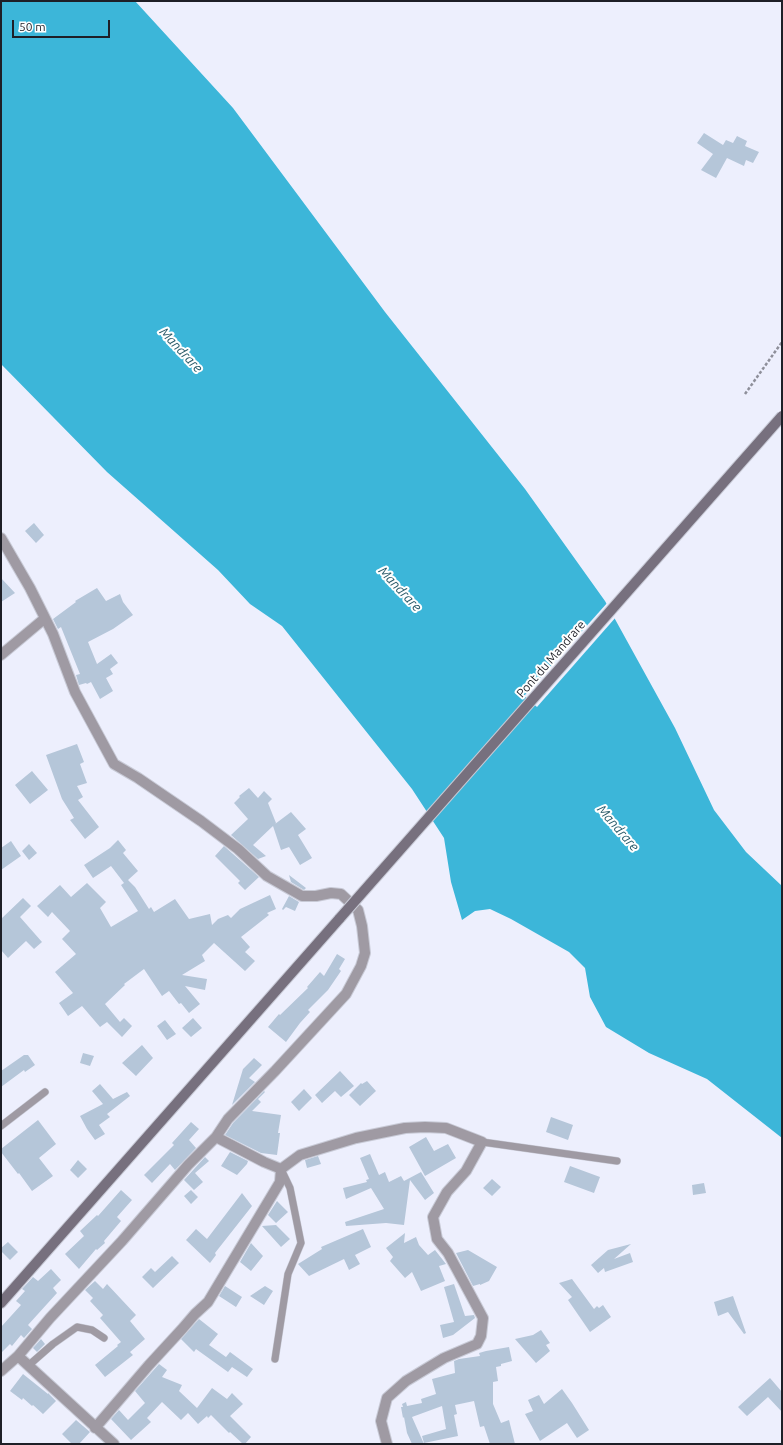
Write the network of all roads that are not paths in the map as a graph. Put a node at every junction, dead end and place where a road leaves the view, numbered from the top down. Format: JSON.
{"nodes":[{"id":1,"x":782,"y":416,"type":"edge"},
{"id":2,"x":1,"y":538,"type":"edge"},
{"id":3,"x":44,"y":619,"type":"junction"},
{"id":4,"x":1,"y":656,"type":"edge"},
{"id":5,"x":45,"y":1092,"type":"dead end"},
{"id":6,"x":1,"y":1126,"type":"edge"},
{"id":7,"x":216,"y":1137,"type":"junction"},
{"id":8,"x":482,"y":1142,"type":"junction"},
{"id":9,"x":618,"y":1161,"type":"dead end"},
{"id":10,"x":281,"y":1169,"type":"junction"},
{"id":11,"x":1,"y":1303,"type":"edge"},
{"id":12,"x":104,"y":1338,"type":"dead end"},
{"id":13,"x":18,"y":1356,"type":"junction"},
{"id":14,"x":275,"y":1359,"type":"dead end"},
{"id":15,"x":29,"y":1366,"type":"junction"},
{"id":16,"x":1,"y":1371,"type":"edge"},
{"id":17,"x":95,"y":1428,"type":"junction"},
{"id":18,"x":114,"y":1444,"type":"edge"},
{"id":19,"x":387,"y":1444,"type":"edge"}],
"edges":[{"from":1,"to":11,"type":"main road","name":"Pont du Mandrare","bridge":true},
{"from":2,"to":3,"type":"street"},
{"from":3,"to":4,"type":"street"},
{"from":3,"to":7,"type":"street"},
{"from":5,"to":6,"type":"lane"},
{"from":7,"to":10,"type":"street"},
{"from":7,"to":13,"type":"street"},
{"from":8,"to":9,"type":"lane"},
{"from":8,"to":10,"type":"street"},
{"from":8,"to":19,"type":"street"},
{"from":10,"to":14,"type":"lane"},
{"from":10,"to":17,"type":"street"},
{"from":12,"to":15,"type":"lane"},
{"from":13,"to":15,"type":"street"},
{"from":13,"to":16,"type":"street"},
{"from":15,"to":17,"type":"street"},
{"from":17,"to":18,"type":"street"}]}
